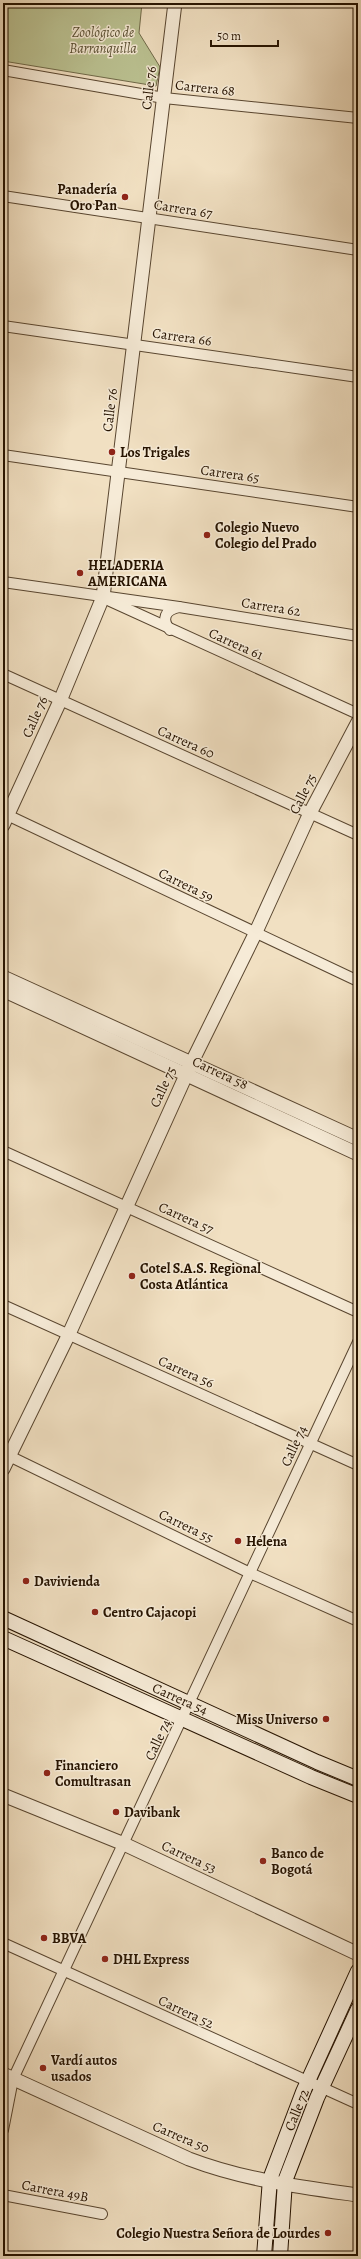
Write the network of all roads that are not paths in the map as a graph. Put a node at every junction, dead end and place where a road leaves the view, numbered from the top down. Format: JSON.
{"nodes":[{"id":1,"x":175,"y":3,"type":"edge"},
{"id":2,"x":3,"y":70,"type":"edge"},
{"id":3,"x":164,"y":98,"type":"junction"},
{"id":4,"x":358,"y":118,"type":"edge"},
{"id":5,"x":3,"y":196,"type":"edge"},
{"id":6,"x":150,"y":218,"type":"junction"},
{"id":7,"x":358,"y":250,"type":"edge"},
{"id":8,"x":3,"y":326,"type":"edge"},
{"id":9,"x":134,"y":345,"type":"junction"},
{"id":10,"x":358,"y":377,"type":"edge"},
{"id":11,"x":3,"y":455,"type":"edge"},
{"id":12,"x":119,"y":472,"type":"junction"},
{"id":13,"x":358,"y":507,"type":"edge"},
{"id":14,"x":3,"y":582,"type":"edge"},
{"id":15,"x":103,"y":597,"type":"junction"},
{"id":16,"x":179,"y":606,"type":"junction"},
{"id":17,"x":170,"y":630,"type":"junction"},
{"id":18,"x":358,"y":636,"type":"edge"},
{"id":19,"x":3,"y":674,"type":"edge"},
{"id":20,"x":60,"y":701,"type":"junction"},
{"id":21,"x":358,"y":714,"type":"edge"},
{"id":22,"x":358,"y":722,"type":"edge"},
{"id":23,"x":310,"y":813,"type":"junction"},
{"id":24,"x":5,"y":818,"type":"edge"},
{"id":25,"x":358,"y":835,"type":"edge"},
{"id":26,"x":255,"y":934,"type":"junction"},
{"id":27,"x":3,"y":977,"type":"edge"},
{"id":28,"x":358,"y":981,"type":"edge"},
{"id":29,"x":3,"y":990,"type":"edge"},
{"id":30,"x":51,"y":1006,"type":"junction"},
{"id":31,"x":192,"y":1062,"type":"junction"},
{"id":32,"x":186,"y":1076,"type":"junction"},
{"id":33,"x":358,"y":1139,"type":"edge"},
{"id":34,"x":3,"y":1150,"type":"edge"},
{"id":35,"x":358,"y":1154,"type":"edge"},
{"id":36,"x":125,"y":1206,"type":"junction"},
{"id":37,"x":3,"y":1305,"type":"edge"},
{"id":38,"x":358,"y":1312,"type":"edge"},
{"id":39,"x":68,"y":1334,"type":"junction"},
{"id":40,"x":358,"y":1342,"type":"edge"},
{"id":41,"x":310,"y":1444,"type":"junction"},
{"id":42,"x":6,"y":1454,"type":"edge"},
{"id":43,"x":358,"y":1465,"type":"edge"},
{"id":44,"x":3,"y":1469,"type":"edge"},
{"id":45,"x":250,"y":1573,"type":"junction"},
{"id":46,"x":3,"y":1618,"type":"edge"},
{"id":47,"x":358,"y":1621,"type":"edge"},
{"id":48,"x":3,"y":1638,"type":"edge"},
{"id":49,"x":77,"y":1652,"type":"junction"},
{"id":50,"x":70,"y":1668,"type":"junction"},
{"id":51,"x":190,"y":1704,"type":"junction"},
{"id":52,"x":183,"y":1719,"type":"junction"},
{"id":53,"x":317,"y":1762,"type":"junction"},
{"id":54,"x":311,"y":1777,"type":"junction"},
{"id":55,"x":358,"y":1779,"type":"edge"},
{"id":56,"x":3,"y":1795,"type":"edge"},
{"id":57,"x":358,"y":1796,"type":"edge"},
{"id":58,"x":124,"y":1844,"type":"junction"},
{"id":59,"x":3,"y":1943,"type":"edge"},
{"id":60,"x":358,"y":1954,"type":"edge"},
{"id":61,"x":64,"y":1971,"type":"junction"},
{"id":62,"x":358,"y":1971,"type":"edge"},
{"id":63,"x":358,"y":2009,"type":"edge"},
{"id":64,"x":8,"y":2077,"type":"edge"},
{"id":65,"x":308,"y":2082,"type":"junction"},
{"id":66,"x":322,"y":2088,"type":"junction"},
{"id":67,"x":358,"y":2104,"type":"edge"},
{"id":68,"x":3,"y":2130,"type":"edge"},
{"id":69,"x":269,"y":2182,"type":"junction"},
{"id":70,"x":284,"y":2185,"type":"junction"},
{"id":71,"x":3,"y":2195,"type":"edge"},
{"id":72,"x":358,"y":2196,"type":"edge"},
{"id":73,"x":102,"y":2214,"type":"dead end"},
{"id":74,"x":264,"y":2256,"type":"edge"},
{"id":75,"x":280,"y":2256,"type":"edge"}],
"edges":[{"from":1,"to":3,"type":"street","name":"Calle 76"},
{"from":2,"to":3,"type":"street","name":"Carrera 68"},
{"from":3,"to":4,"type":"street","name":"Carrera 68"},
{"from":3,"to":6,"type":"street","name":"Calle 76"},
{"from":5,"to":6,"type":"street","name":"Carrera 67"},
{"from":6,"to":7,"type":"street","name":"Carrera 67"},
{"from":6,"to":9,"type":"street","name":"Calle 76"},
{"from":8,"to":9,"type":"street","name":"Carrera 66"},
{"from":9,"to":10,"type":"street","name":"Carrera 66"},
{"from":9,"to":12,"type":"street","name":"Calle 76"},
{"from":11,"to":12,"type":"street","name":"Carrera 65"},
{"from":12,"to":13,"type":"street","name":"Carrera 65"},
{"from":12,"to":15,"type":"street","name":"Calle 76"},
{"from":14,"to":15,"type":"street","name":"Carrera 62"},
{"from":15,"to":16,"type":"street","name":"Carrera 62"},
{"from":15,"to":17,"type":"street","name":"Carrera 61"},
{"from":15,"to":20,"type":"street","name":"Calle 76"},
{"from":16,"to":17,"type":"street"},
{"from":16,"to":18,"type":"street","name":"Carrera 62"},
{"from":17,"to":21,"type":"street","name":"Carrera 61"},
{"from":19,"to":20,"type":"street","name":"Carrera 60"},
{"from":20,"to":23,"type":"street","name":"Carrera 60"},
{"from":20,"to":24,"type":"street","name":"Calle 76"},
{"from":22,"to":23,"type":"street","name":"Calle 75"},
{"from":23,"to":25,"type":"street","name":"Carrera 60"},
{"from":23,"to":26,"type":"street","name":"Calle 75"},
{"from":24,"to":26,"type":"street","name":"Carrera 59"},
{"from":26,"to":28,"type":"street","name":"Carrera 59"},
{"from":26,"to":31,"type":"street","name":"Calle 75"},
{"from":27,"to":30,"type":"street","name":"Carrera 58"},
{"from":29,"to":30,"type":"street","name":"Carrera 58"},
{"from":30,"to":31,"type":"street","name":"Carrera 58"},
{"from":30,"to":32,"type":"street","name":"Carrera 58"},
{"from":31,"to":32,"type":"street","name":"Calle 75"},
{"from":31,"to":33,"type":"street","name":"Carrera 58"},
{"from":32,"to":35,"type":"street","name":"Carrera 58"},
{"from":32,"to":36,"type":"street","name":"Calle 75"},
{"from":34,"to":36,"type":"street","name":"Carrera 57"},
{"from":36,"to":38,"type":"street","name":"Carrera 57"},
{"from":36,"to":39,"type":"street","name":"Calle 75"},
{"from":37,"to":39,"type":"street","name":"Carrera 56"},
{"from":39,"to":41,"type":"street","name":"Carrera 56"},
{"from":39,"to":42,"type":"street","name":"Calle 75"},
{"from":40,"to":41,"type":"street","name":"Calle 74"},
{"from":41,"to":43,"type":"street","name":"Carrera 56"},
{"from":41,"to":45,"type":"street","name":"Calle 74"},
{"from":42,"to":44,"type":"street","name":"Calle 75"},
{"from":42,"to":45,"type":"street","name":"Carrera 55"},
{"from":45,"to":47,"type":"street","name":"Carrera 55"},
{"from":45,"to":51,"type":"street","name":"Calle 74"},
{"from":46,"to":49,"type":"main road","name":"Carrera 54"},
{"from":48,"to":50,"type":"main road","name":"Carrera 54"},
{"from":49,"to":50,"type":"main road"},
{"from":49,"to":51,"type":"main road","name":"Carrera 54"},
{"from":50,"to":52,"type":"main road","name":"Carrera 54"},
{"from":51,"to":52,"type":"street","name":"Calle 74"},
{"from":51,"to":53,"type":"main road","name":"Carrera 54"},
{"from":52,"to":54,"type":"main road","name":"Carrera 54"},
{"from":52,"to":58,"type":"street","name":"Calle 74"},
{"from":53,"to":54,"type":"main road"},
{"from":53,"to":55,"type":"main road","name":"Carrera 54"},
{"from":54,"to":57,"type":"main road","name":"Carrera 54"},
{"from":56,"to":58,"type":"street","name":"Carrera 53"},
{"from":58,"to":60,"type":"street","name":"Carrera 53"},
{"from":58,"to":61,"type":"street","name":"Calle 74"},
{"from":59,"to":61,"type":"street","name":"Carrera 52"},
{"from":61,"to":64,"type":"street","name":"Calle 74"},
{"from":61,"to":65,"type":"street","name":"Carrera 52"},
{"from":62,"to":65,"type":"main road","name":"Calle 72"},
{"from":63,"to":66,"type":"main road","name":"Calle 72"},
{"from":64,"to":68,"type":"street","name":"Calle 74"},
{"from":64,"to":69,"type":"street","name":"Carrera 50"},
{"from":65,"to":66,"type":"street","name":"Carrera 52"},
{"from":65,"to":69,"type":"main road","name":"Calle 72"},
{"from":66,"to":67,"type":"street","name":"Carrera 52"},
{"from":66,"to":70,"type":"main road","name":"Calle 72"},
{"from":69,"to":70,"type":"street","name":"Carrera 50"},
{"from":69,"to":74,"type":"main road","name":"Calle 72"},
{"from":70,"to":72,"type":"street","name":"Carrera 50"},
{"from":70,"to":75,"type":"main road","name":"Calle 72"},
{"from":71,"to":73,"type":"street","name":"Carrera 49B"}]}
